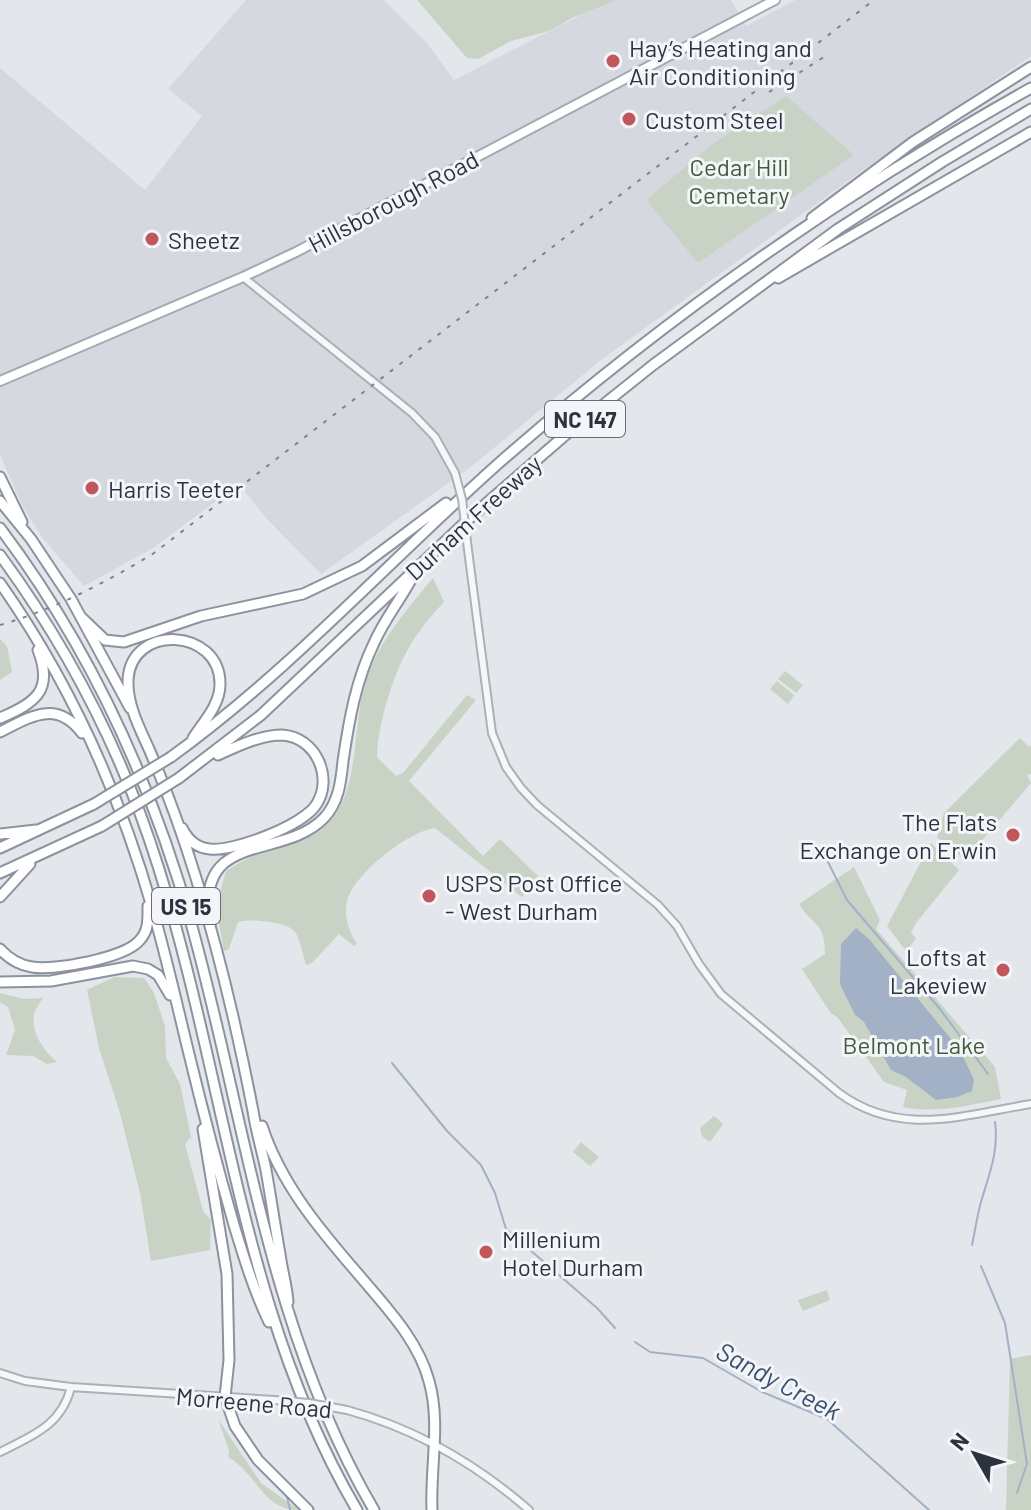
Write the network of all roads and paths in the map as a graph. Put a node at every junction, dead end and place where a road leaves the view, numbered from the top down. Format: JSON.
{"nodes":[{"id":1,"x":775,"y":0,"type":"edge"},
{"id":2,"x":1031,"y":67,"type":"edge"},
{"id":3,"x":1031,"y":88,"type":"edge"},
{"id":4,"x":1031,"y":109,"type":"edge"},
{"id":5,"x":1031,"y":132,"type":"edge"},
{"id":6,"x":742,"y":271,"type":"junction"},
{"id":7,"x":243,"y":277,"type":"junction"},
{"id":8,"x":764,"y":284,"type":"junction"},
{"id":9,"x":0,"y":381,"type":"edge"},
{"id":10,"x":501,"y":462,"type":"junction"},
{"id":11,"x":0,"y":477,"type":"edge"},
{"id":12,"x":0,"y":501,"type":"edge"},
{"id":13,"x":0,"y":528,"type":"edge"},
{"id":14,"x":31,"y":539,"type":"junction"},
{"id":15,"x":0,"y":555,"type":"edge"},
{"id":16,"x":417,"y":567,"type":"junction"},
{"id":17,"x":0,"y":583,"type":"edge"},
{"id":18,"x":81,"y":617,"type":"junction"},
{"id":19,"x":27,"y":625,"type":"junction"},
{"id":20,"x":135,"y":717,"type":"junction"},
{"id":21,"x":0,"y":718,"type":"edge"},
{"id":22,"x":0,"y":732,"type":"edge"},
{"id":23,"x":187,"y":746,"type":"junction"},
{"id":24,"x":94,"y":750,"type":"junction"},
{"id":25,"x":203,"y":761,"type":"junction"},
{"id":26,"x":174,"y":813,"type":"junction"},
{"id":27,"x":45,"y":828,"type":"junction"},
{"id":28,"x":0,"y":834,"type":"edge"},
{"id":29,"x":0,"y":848,"type":"edge"},
{"id":30,"x":36,"y":858,"type":"junction"},
{"id":31,"x":0,"y":873,"type":"edge"},
{"id":32,"x":148,"y":895,"type":"junction"},
{"id":33,"x":0,"y":897,"type":"edge"},
{"id":34,"x":210,"y":929,"type":"junction"},
{"id":35,"x":0,"y":949,"type":"edge"},
{"id":36,"x":0,"y":982,"type":"edge"},
{"id":37,"x":177,"y":1007,"type":"junction"},
{"id":38,"x":250,"y":1092,"type":"junction"},
{"id":39,"x":200,"y":1100,"type":"junction"},
{"id":40,"x":1031,"y":1104,"type":"edge"},
{"id":41,"x":289,"y":1317,"type":"junction"},
{"id":42,"x":281,"y":1343,"type":"junction"},
{"id":43,"x":0,"y":1373,"type":"edge"},
{"id":44,"x":71,"y":1387,"type":"junction"},
{"id":45,"x":225,"y":1397,"type":"junction"},
{"id":46,"x":434,"y":1443,"type":"junction"},
{"id":47,"x":0,"y":1452,"type":"edge"},
{"id":48,"x":308,"y":1510,"type":"edge"},
{"id":49,"x":357,"y":1510,"type":"edge"},
{"id":50,"x":374,"y":1510,"type":"edge"},
{"id":51,"x":432,"y":1510,"type":"edge"},
{"id":52,"x":529,"y":1510,"type":"edge"}],
"edges":[{"from":1,"to":7,"type":"main road","name":"Hillsborough Road"},
{"from":2,"to":6,"type":"highway"},
{"from":3,"to":6,"type":"highway","name":"Durham Freeway","number":"NC 147"},
{"from":4,"to":8,"type":"highway","name":"Durham Freeway","number":"NC 147"},
{"from":5,"to":8,"type":"highway"},
{"from":6,"to":10,"type":"highway","name":"Durham Freeway","number":"NC 147"},
{"from":7,"to":9,"type":"main road","name":"Hillsborough Road"},
{"from":7,"to":40,"type":"street","bridge":true},
{"from":8,"to":16,"type":"highway","name":"Durham Freeway","number":"NC 147"},
{"from":10,"to":18,"type":"highway"},
{"from":10,"to":23,"type":"highway","name":"Durham Freeway","number":"NC 147"},
{"from":11,"to":14,"type":"highway"},
{"from":12,"to":14,"type":"highway"},
{"from":13,"to":41,"type":"highway","number":"US 15"},
{"from":14,"to":18,"type":"highway"},
{"from":15,"to":42,"type":"highway","number":"US 15"},
{"from":16,"to":25,"type":"highway","name":"Durham Freeway","number":"NC 147"},
{"from":16,"to":34,"type":"highway"},
{"from":17,"to":19,"type":"highway"},
{"from":18,"to":20,"type":"highway"},
{"from":19,"to":21,"type":"highway"},
{"from":19,"to":24,"type":"highway"},
{"from":20,"to":23,"type":"highway"},
{"from":20,"to":26,"type":"highway"},
{"from":22,"to":24,"type":"highway"},
{"from":23,"to":27,"type":"highway","name":"Durham Freeway","number":"NC 147","bridge":true},
{"from":24,"to":32,"type":"highway"},
{"from":25,"to":26,"type":"highway"},
{"from":25,"to":30,"type":"highway","name":"Durham Freeway","number":"NC 147","bridge":true},
{"from":26,"to":34,"type":"highway"},
{"from":27,"to":28,"type":"highway"},
{"from":27,"to":29,"type":"highway","name":"Durham Freeway","number":"NC 147"},
{"from":30,"to":31,"type":"highway","name":"Durham Freeway","number":"NC 147"},
{"from":30,"to":33,"type":"highway"},
{"from":32,"to":35,"type":"highway"},
{"from":32,"to":37,"type":"highway"},
{"from":34,"to":38,"type":"highway"},
{"from":36,"to":37,"type":"highway"},
{"from":37,"to":39,"type":"highway"},
{"from":38,"to":41,"type":"highway"},
{"from":38,"to":46,"type":"highway"},
{"from":39,"to":42,"type":"highway"},
{"from":39,"to":45,"type":"highway"},
{"from":41,"to":50,"type":"highway","number":"US 15"},
{"from":42,"to":49,"type":"highway","number":"US 15"},
{"from":43,"to":44,"type":"street","name":"Morreene Road"},
{"from":44,"to":45,"type":"street","name":"Morreene Road"},
{"from":44,"to":47,"type":"street"},
{"from":45,"to":46,"type":"street","name":"Morreene Road","bridge":true},
{"from":45,"to":48,"type":"highway"},
{"from":46,"to":51,"type":"highway"},
{"from":46,"to":52,"type":"street","name":"Morreene Road"}]}
